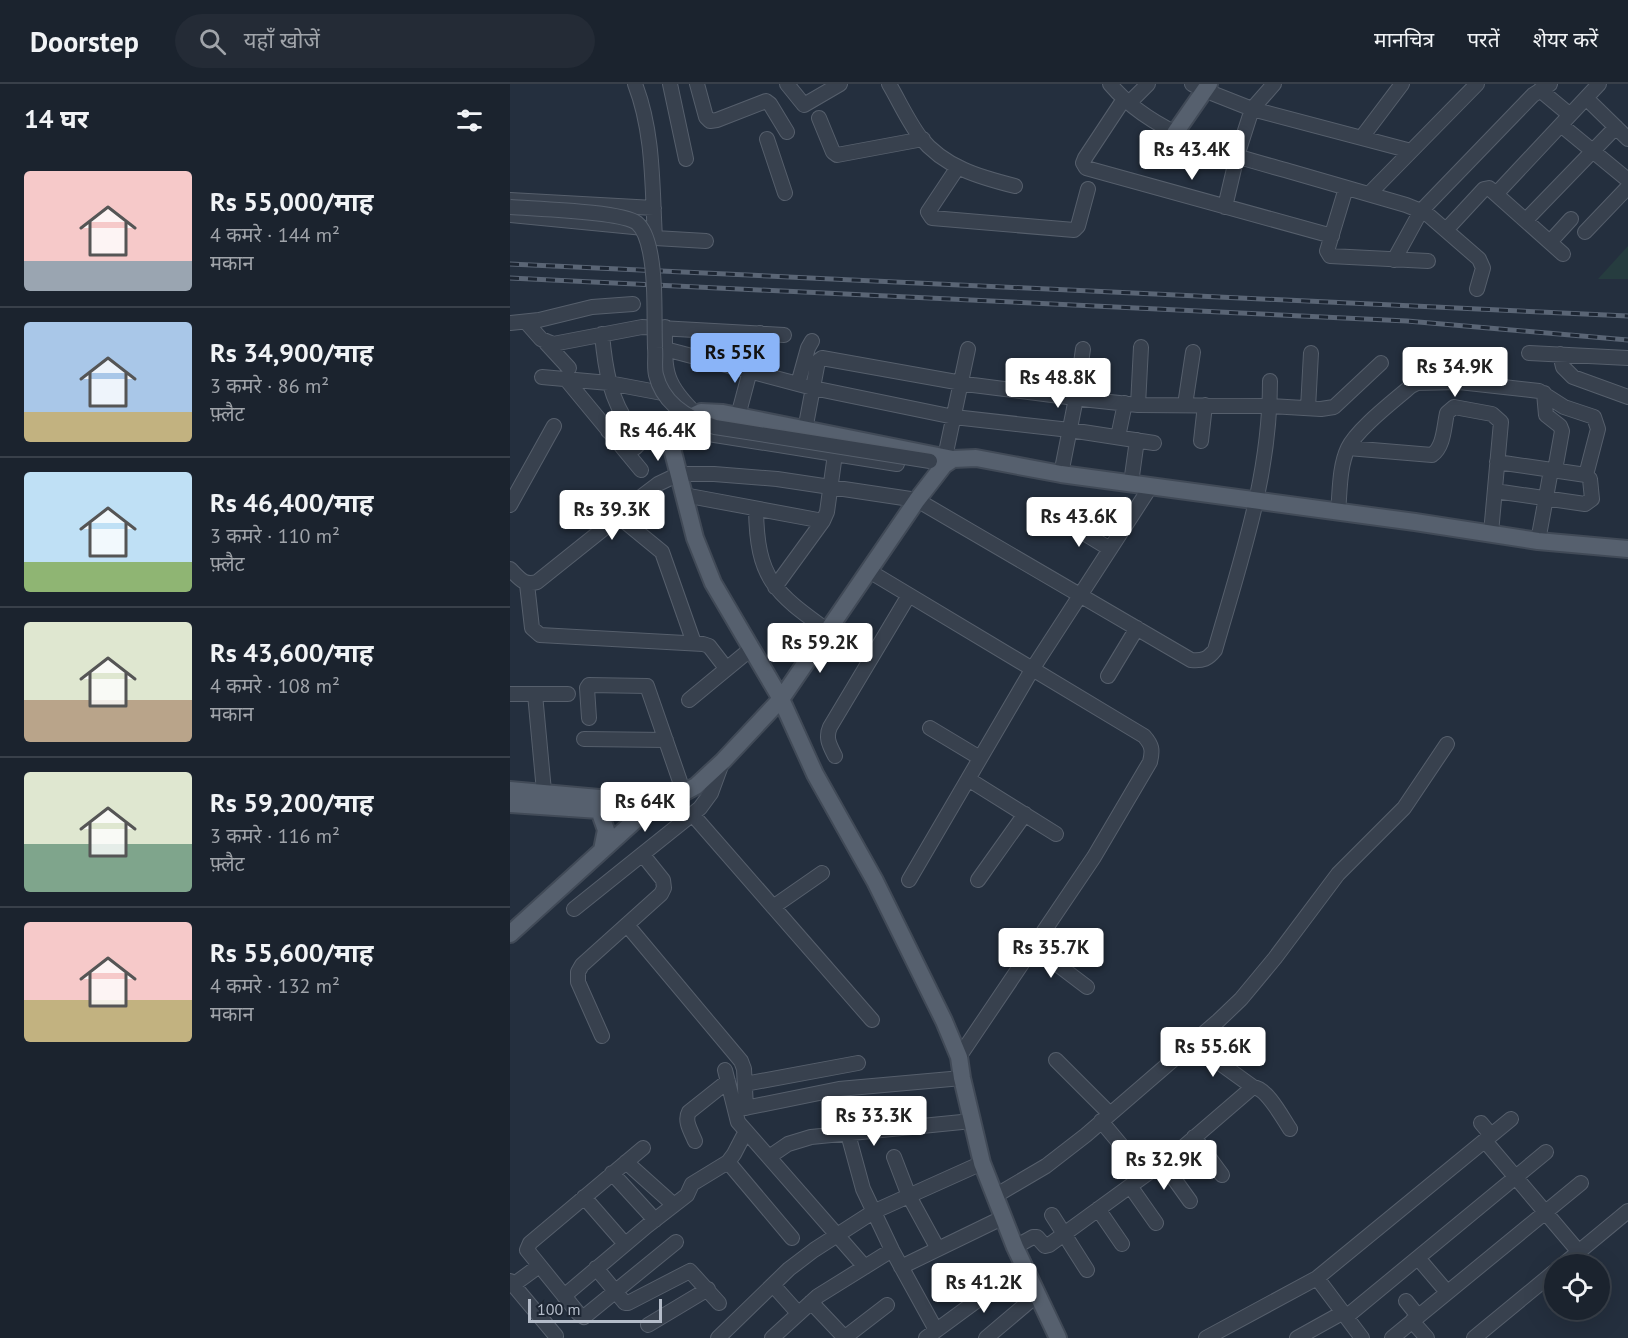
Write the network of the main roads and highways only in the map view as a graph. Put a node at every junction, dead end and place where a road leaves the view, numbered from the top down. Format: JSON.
{"nodes":[{"id":1,"x":1202,"y":86,"type":"edge"},
{"id":2,"x":1175,"y":133,"type":"road end"},
{"id":3,"x":943,"y":460,"type":"junction"},
{"id":4,"x":1628,"y":549,"type":"edge"},
{"id":5,"x":781,"y":699,"type":"junction"},
{"id":6,"x":510,"y":790,"type":"edge"},
{"id":7,"x":545,"y":799,"type":"junction"},
{"id":8,"x":510,"y":804,"type":"edge"},
{"id":9,"x":624,"y":804,"type":"junction"},
{"id":10,"x":652,"y":805,"type":"junction"},
{"id":11,"x":599,"y":810,"type":"junction"},
{"id":12,"x":602,"y":850,"type":"junction"},
{"id":13,"x":510,"y":934,"type":"edge"},
{"id":14,"x":1058,"y":1338,"type":"edge"}],
"edges":[{"from":1,"to":2,"type":"main road"},
{"from":3,"to":4,"type":"main road"},
{"from":3,"to":5,"type":"main road"},
{"from":3,"to":5,"type":"main road"},
{"from":5,"to":10,"type":"main road"},
{"from":5,"to":14,"type":"main road"},
{"from":6,"to":7,"type":"main road"},
{"from":7,"to":8,"type":"main road"},
{"from":7,"to":9,"type":"main road"},
{"from":7,"to":11,"type":"main road"},
{"from":9,"to":10,"type":"main road"},
{"from":9,"to":11,"type":"main road"},
{"from":10,"to":12,"type":"main road"},
{"from":11,"to":12,"type":"main road"},
{"from":12,"to":13,"type":"main road"}]}
